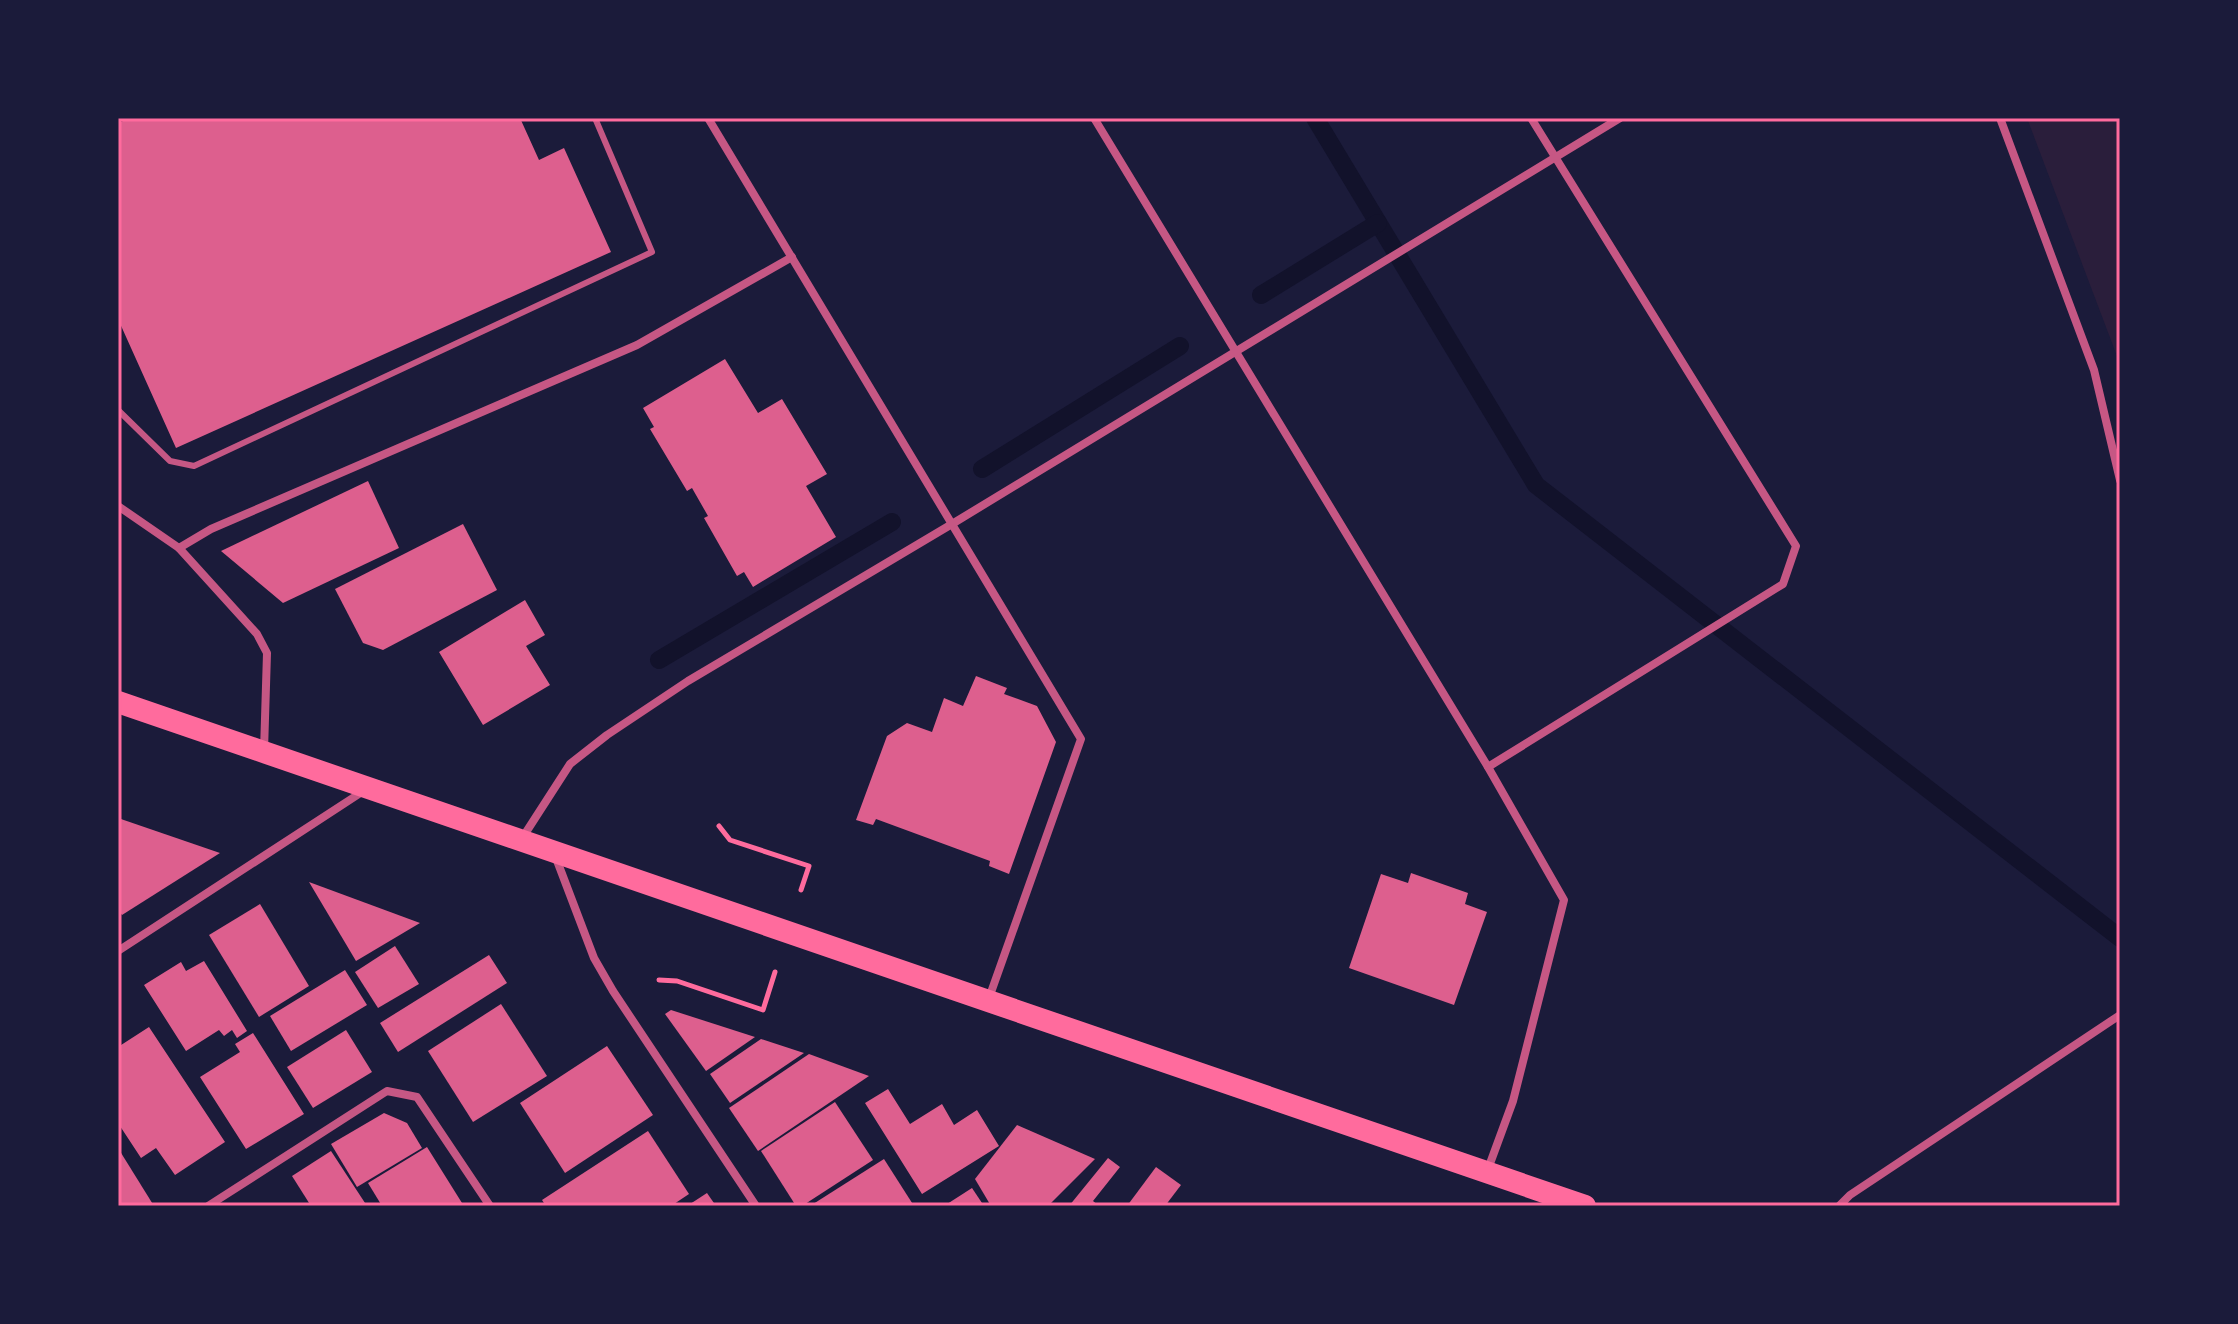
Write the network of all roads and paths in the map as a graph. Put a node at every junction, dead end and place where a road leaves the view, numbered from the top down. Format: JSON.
{"nodes":[{"id":1,"x":595,"y":118,"type":"edge"},
{"id":2,"x":708,"y":118,"type":"edge"},
{"id":3,"x":1094,"y":118,"type":"edge"},
{"id":4,"x":1531,"y":118,"type":"edge"},
{"id":5,"x":1620,"y":118,"type":"edge"},
{"id":6,"x":2000,"y":118,"type":"edge"},
{"id":7,"x":1555,"y":158,"type":"junction"},
{"id":8,"x":792,"y":257,"type":"junction"},
{"id":9,"x":1236,"y":352,"type":"junction"},
{"id":10,"x":118,"y":410,"type":"edge"},
{"id":11,"x":2120,"y":480,"type":"edge"},
{"id":12,"x":118,"y":506,"type":"edge"},
{"id":13,"x":952,"y":524,"type":"junction"},
{"id":14,"x":179,"y":548,"type":"junction"},
{"id":15,"x":118,"y":702,"type":"edge"},
{"id":16,"x":264,"y":751,"type":"junction"},
{"id":17,"x":1488,"y":767,"type":"junction"},
{"id":18,"x":369,"y":788,"type":"junction"},
{"id":19,"x":719,"y":826,"type":"dead end"},
{"id":20,"x":521,"y":840,"type":"junction"},
{"id":21,"x":554,"y":853,"type":"junction"},
{"id":22,"x":800,"y":863,"type":"dead end"},
{"id":23,"x":118,"y":951,"type":"edge"},
{"id":24,"x":659,"y":980,"type":"dead end"},
{"id":25,"x":987,"y":1002,"type":"junction"},
{"id":26,"x":753,"y":1006,"type":"dead end"},
{"id":27,"x":2120,"y":1015,"type":"edge"},
{"id":28,"x":1486,"y":1174,"type":"junction"},
{"id":29,"x":208,"y":1206,"type":"edge"},
{"id":30,"x":490,"y":1206,"type":"edge"},
{"id":31,"x":756,"y":1206,"type":"edge"},
{"id":32,"x":1585,"y":1206,"type":"edge"},
{"id":33,"x":1839,"y":1206,"type":"edge"}],
"edges":[{"from":1,"to":10,"type":"lane"},
{"from":2,"to":8,"type":"street"},
{"from":3,"to":9,"type":"street"},
{"from":4,"to":7,"type":"street"},
{"from":5,"to":7,"type":"street"},
{"from":6,"to":11,"type":"street"},
{"from":7,"to":9,"type":"street"},
{"from":7,"to":17,"type":"street"},
{"from":8,"to":13,"type":"street"},
{"from":8,"to":14,"type":"street"},
{"from":9,"to":13,"type":"street"},
{"from":9,"to":17,"type":"street"},
{"from":12,"to":14,"type":"street"},
{"from":13,"to":20,"type":"street"},
{"from":13,"to":25,"type":"street"},
{"from":14,"to":16,"type":"street"},
{"from":15,"to":16,"type":"highway"},
{"from":16,"to":18,"type":"highway"},
{"from":17,"to":28,"type":"street"},
{"from":18,"to":20,"type":"highway"},
{"from":18,"to":23,"type":"street"},
{"from":19,"to":22,"type":"path"},
{"from":20,"to":21,"type":"highway"},
{"from":21,"to":25,"type":"highway"},
{"from":21,"to":31,"type":"street"},
{"from":24,"to":26,"type":"path"},
{"from":25,"to":28,"type":"highway"},
{"from":27,"to":33,"type":"street"},
{"from":28,"to":32,"type":"highway"},
{"from":29,"to":30,"type":"street"}]}
